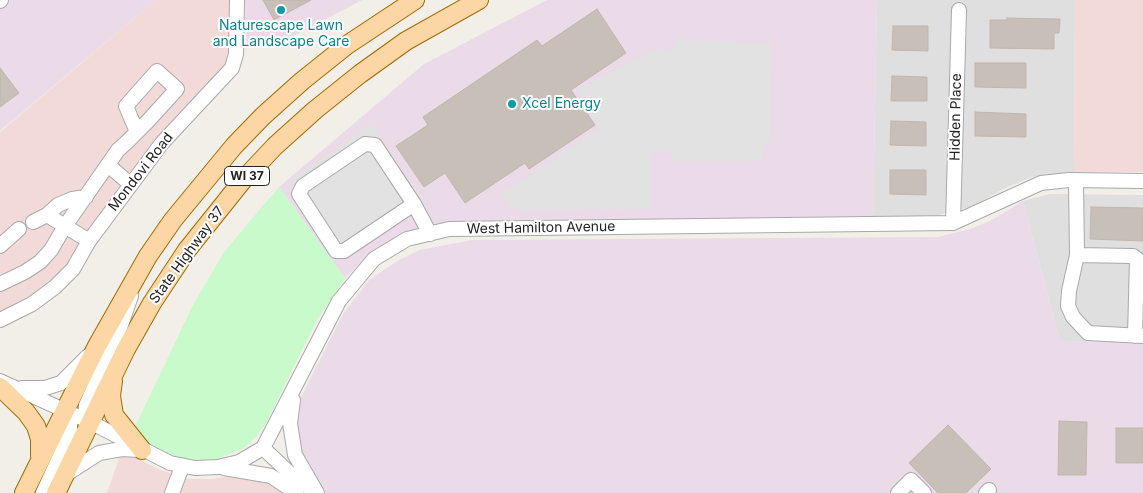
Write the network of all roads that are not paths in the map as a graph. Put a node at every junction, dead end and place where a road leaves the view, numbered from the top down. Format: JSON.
{"nodes":[{"id":1,"x":237,"y":0,"type":"edge"},
{"id":2,"x":415,"y":0,"type":"edge"},
{"id":3,"x":479,"y":0,"type":"edge"},
{"id":4,"x":959,"y":10,"type":"dead end"},
{"id":5,"x":137,"y":132,"type":"dead end"},
{"id":6,"x":108,"y":165,"type":"junction"},
{"id":7,"x":1076,"y":181,"type":"junction"},
{"id":8,"x":1143,"y":181,"type":"edge"},
{"id":9,"x":130,"y":184,"type":"junction"},
{"id":10,"x":86,"y":197,"type":"junction"},
{"id":11,"x":414,"y":204,"type":"junction"},
{"id":12,"x":47,"y":215,"type":"junction"},
{"id":13,"x":33,"y":222,"type":"dead end"},
{"id":14,"x":953,"y":223,"type":"junction"},
{"id":15,"x":65,"y":226,"type":"junction"},
{"id":16,"x":19,"y":228,"type":"dead end"},
{"id":17,"x":430,"y":234,"type":"junction"},
{"id":18,"x":89,"y":241,"type":"junction"},
{"id":19,"x":0,"y":246,"type":"edge"},
{"id":20,"x":1077,"y":255,"type":"junction"},
{"id":21,"x":135,"y":278,"type":"junction"},
{"id":22,"x":0,"y":284,"type":"edge"},
{"id":23,"x":0,"y":320,"type":"edge"},
{"id":24,"x":1139,"y":336,"type":"edge"},
{"id":25,"x":94,"y":351,"type":"junction"},
{"id":26,"x":113,"y":376,"type":"junction"},
{"id":27,"x":4,"y":385,"type":"edge"},
{"id":28,"x":296,"y":387,"type":"junction"},
{"id":29,"x":64,"y":411,"type":"junction"},
{"id":30,"x":90,"y":422,"type":"junction"},
{"id":31,"x":263,"y":448,"type":"junction"},
{"id":32,"x":142,"y":450,"type":"junction"},
{"id":33,"x":40,"y":461,"type":"junction"},
{"id":34,"x":182,"y":467,"type":"junction"},
{"id":35,"x":218,"y":468,"type":"junction"},
{"id":36,"x":65,"y":475,"type":"junction"},
{"id":37,"x":299,"y":489,"type":"edge"},
{"id":38,"x":24,"y":493,"type":"edge"},
{"id":39,"x":43,"y":493,"type":"edge"},
{"id":40,"x":56,"y":493,"type":"edge"},
{"id":41,"x":172,"y":493,"type":"edge"},
{"id":42,"x":317,"y":493,"type":"edge"},
{"id":43,"x":898,"y":493,"type":"edge"},
{"id":44,"x":924,"y":493,"type":"edge"}],
"edges":[{"from":1,"to":9,"type":"street","name":"Mondovi Road"},
{"from":2,"to":21,"type":"main road","name":"State Highway 37","number":"WI 37"},
{"from":3,"to":26,"type":"main road","name":"State Highway 37","number":"WI 37"},
{"from":4,"to":14,"type":"street","name":"Hidden Place"},
{"from":5,"to":6,"type":"street"},
{"from":6,"to":9,"type":"street"},
{"from":6,"to":10,"type":"street"},
{"from":7,"to":8,"type":"street","name":"West Hamilton Avenue"},
{"from":7,"to":14,"type":"street","name":"West Hamilton Avenue"},
{"from":7,"to":20,"type":"street"},
{"from":9,"to":18,"type":"street","name":"Mondovi Road"},
{"from":10,"to":12,"type":"street"},
{"from":10,"to":15,"type":"street"},
{"from":11,"to":11,"type":"street"},
{"from":11,"to":17,"type":"street"},
{"from":12,"to":13,"type":"street"},
{"from":12,"to":15,"type":"street"},
{"from":14,"to":17,"type":"street","name":"West Hamilton Avenue"},
{"from":15,"to":18,"type":"street"},
{"from":15,"to":22,"type":"street"},
{"from":16,"to":19,"type":"street"},
{"from":17,"to":28,"type":"street","name":"West Hamilton Avenue"},
{"from":18,"to":23,"type":"street","name":"Mondovi Road"},
{"from":20,"to":24,"type":"street"},
{"from":20,"to":24,"type":"street"},
{"from":21,"to":25,"type":"main road","name":"State Highway 37","number":"WI 37"},
{"from":21,"to":30,"type":"street"},
{"from":25,"to":27,"type":"street"},
{"from":25,"to":29,"type":"main road","name":"State Highway 37","number":"WI 37"},
{"from":26,"to":30,"type":"main road","name":"State Highway 37","number":"WI 37"},
{"from":26,"to":32,"type":"main road"},
{"from":27,"to":29,"type":"street"},
{"from":27,"to":33,"type":"main road"},
{"from":28,"to":31,"type":"street","name":"West Hamilton Avenue"},
{"from":28,"to":42,"type":"street"},
{"from":29,"to":30,"type":"street"},
{"from":29,"to":33,"type":"main road","name":"State Highway 37","number":"WI 37"},
{"from":29,"to":39,"type":"street"},
{"from":30,"to":32,"type":"street"},
{"from":30,"to":36,"type":"main road","name":"State Highway 37","number":"WI 37"},
{"from":31,"to":35,"type":"street"},
{"from":31,"to":37,"type":"street"},
{"from":32,"to":34,"type":"street"},
{"from":32,"to":36,"type":"street"},
{"from":33,"to":38,"type":"main road","name":"State Highway 37","number":"WI 37"},
{"from":34,"to":35,"type":"street"},
{"from":34,"to":41,"type":"street"},
{"from":35,"to":37,"type":"street"},
{"from":36,"to":40,"type":"main road","name":"State Highway 37","number":"WI 37"},
{"from":37,"to":42,"type":"street"},
{"from":43,"to":44,"type":"street"}]}
